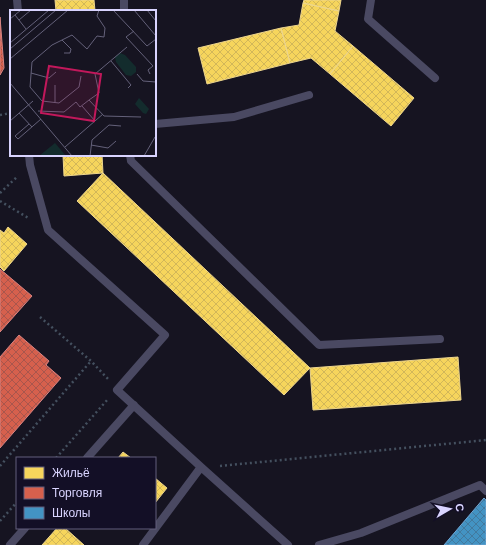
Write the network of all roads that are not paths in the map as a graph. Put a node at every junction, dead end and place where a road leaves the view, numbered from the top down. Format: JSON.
{"nodes":[{"id":1,"x":17,"y":0,"type":"edge"},
{"id":2,"x":371,"y":0,"type":"edge"},
{"id":3,"x":18,"y":10,"type":"edge"},
{"id":4,"x":435,"y":78,"type":"dead end"},
{"id":5,"x":309,"y":95,"type":"dead end"},
{"id":6,"x":156,"y":124,"type":"edge"},
{"id":7,"x":29,"y":156,"type":"edge"},
{"id":8,"x":130,"y":156,"type":"edge"},
{"id":9,"x":440,"y":339,"type":"dead end"},
{"id":10,"x":134,"y":405,"type":"junction"},
{"id":11,"x":88,"y":457,"type":"edge"},
{"id":12,"x":201,"y":467,"type":"junction"},
{"id":13,"x":486,"y":490,"type":"edge"},
{"id":14,"x":156,"y":528,"type":"edge"},
{"id":15,"x":24,"y":529,"type":"edge"},
{"id":16,"x":155,"y":529,"type":"edge"},
{"id":17,"x":10,"y":545,"type":"edge"},
{"id":18,"x":143,"y":545,"type":"edge"},
{"id":19,"x":288,"y":545,"type":"edge"},
{"id":20,"x":319,"y":545,"type":"edge"}],
"edges":[{"from":1,"to":3,"type":"lane"},
{"from":2,"to":4,"type":"lane"},
{"from":5,"to":6,"type":"lane"},
{"from":7,"to":10,"type":"lane"},
{"from":8,"to":9,"type":"lane"},
{"from":10,"to":11,"type":"lane"},
{"from":10,"to":12,"type":"lane"},
{"from":12,"to":14,"type":"lane"},
{"from":12,"to":19,"type":"lane"},
{"from":13,"to":20,"type":"lane"},
{"from":15,"to":17,"type":"lane"},
{"from":16,"to":18,"type":"lane"}]}
